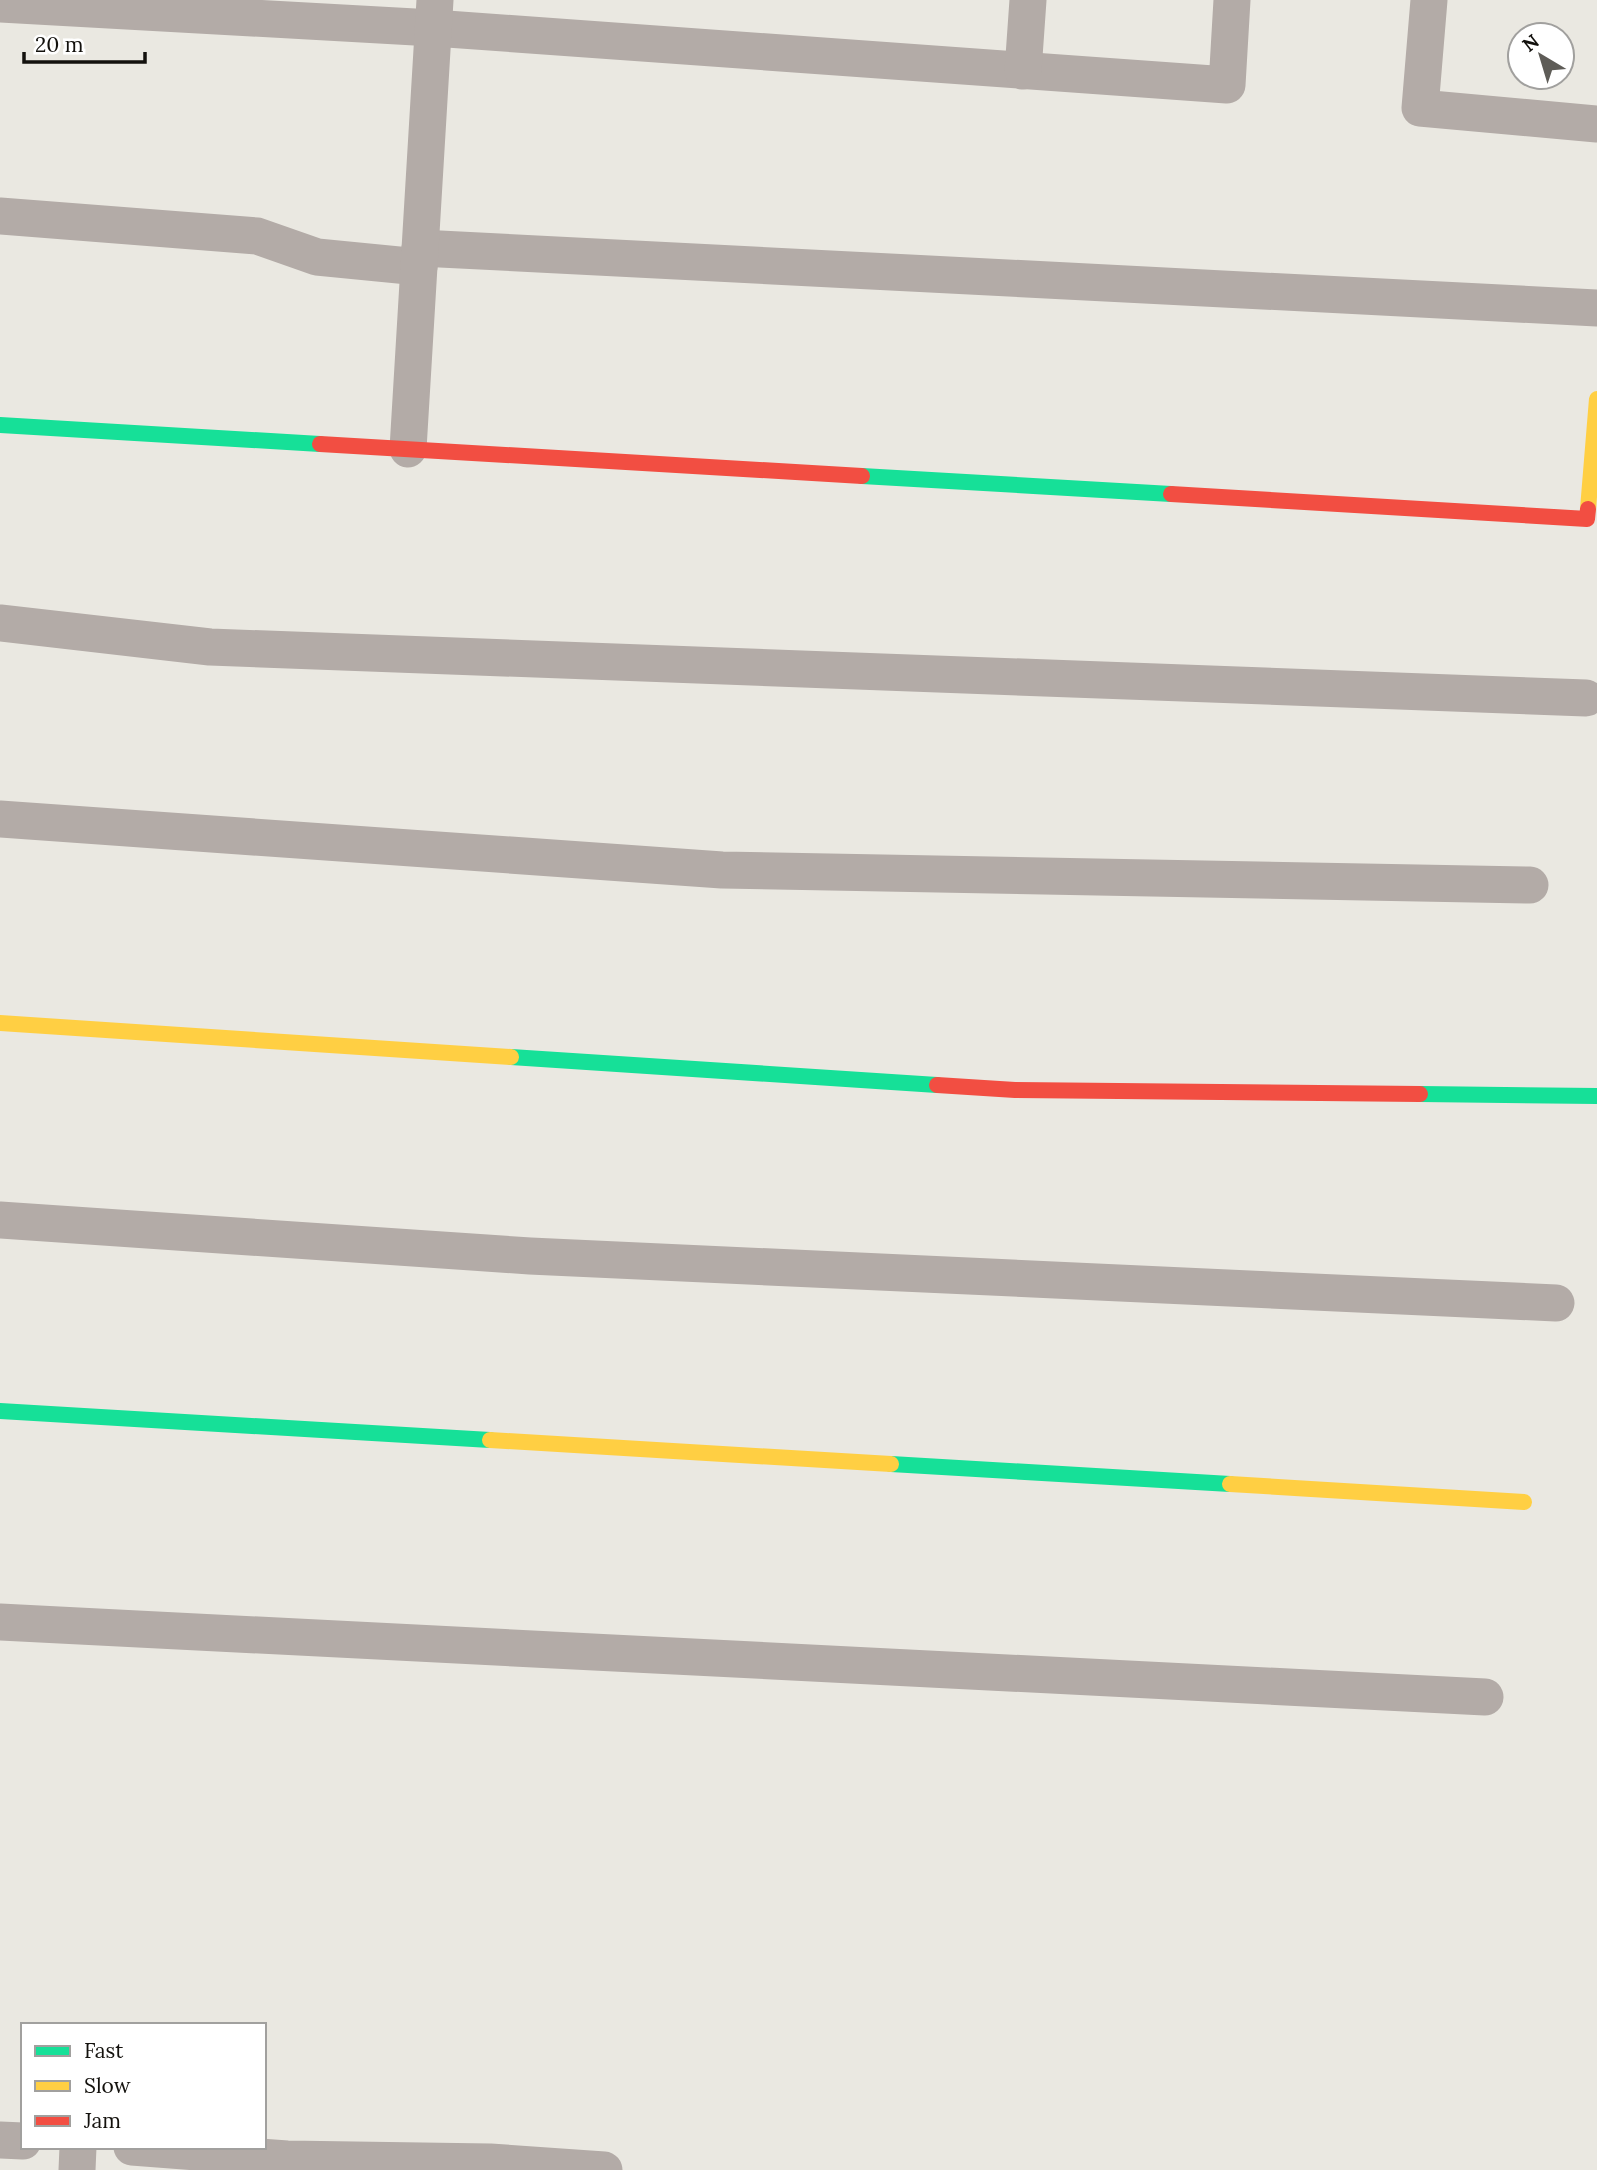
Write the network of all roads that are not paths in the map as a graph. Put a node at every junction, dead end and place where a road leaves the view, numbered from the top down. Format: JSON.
{"nodes":[{"id":1,"x":1028,"y":0,"type":"edge"},
{"id":2,"x":1232,"y":0,"type":"edge"},
{"id":3,"x":1429,"y":0,"type":"edge"},
{"id":4,"x":0,"y":4,"type":"edge"},
{"id":5,"x":235,"y":8,"type":"edge"},
{"id":6,"x":434,"y":14,"type":"edge"},
{"id":7,"x":1023,"y":71,"type":"junction"},
{"id":8,"x":1597,"y":124,"type":"edge"},
{"id":9,"x":0,"y":216,"type":"edge"},
{"id":10,"x":419,"y":257,"type":"junction"},
{"id":11,"x":1597,"y":308,"type":"edge"},
{"id":12,"x":1597,"y":400,"type":"edge"},
{"id":13,"x":0,"y":425,"type":"edge"},
{"id":14,"x":408,"y":449,"type":"junction"},
{"id":15,"x":0,"y":623,"type":"edge"},
{"id":16,"x":1586,"y":698,"type":"dead end"},
{"id":17,"x":0,"y":819,"type":"edge"},
{"id":18,"x":1530,"y":885,"type":"dead end"},
{"id":19,"x":0,"y":1023,"type":"edge"},
{"id":20,"x":1597,"y":1096,"type":"edge"},
{"id":21,"x":0,"y":1220,"type":"edge"},
{"id":22,"x":1556,"y":1303,"type":"dead end"},
{"id":23,"x":0,"y":1411,"type":"edge"},
{"id":24,"x":1524,"y":1502,"type":"dead end"},
{"id":25,"x":0,"y":1622,"type":"edge"},
{"id":26,"x":1485,"y":1697,"type":"dead end"},
{"id":27,"x":0,"y":2140,"type":"edge"},
{"id":28,"x":21,"y":2141,"type":"edge"},
{"id":29,"x":78,"y":2149,"type":"edge"},
{"id":30,"x":149,"y":2149,"type":"edge"},
{"id":31,"x":287,"y":2165,"type":"edge"},
{"id":32,"x":490,"y":2166,"type":"edge"},
{"id":33,"x":77,"y":2170,"type":"edge"},
{"id":34,"x":604,"y":2170,"type":"edge"}],
"edges":[{"from":1,"to":7,"type":"street"},
{"from":2,"to":7,"type":"street"},
{"from":3,"to":8,"type":"street"},
{"from":4,"to":5,"type":"street"},
{"from":5,"to":6,"type":"street"},
{"from":6,"to":7,"type":"street"},
{"from":6,"to":10,"type":"street"},
{"from":9,"to":10,"type":"street"},
{"from":10,"to":11,"type":"street"},
{"from":10,"to":14,"type":"street"},
{"from":12,"to":14,"type":"street"},
{"from":13,"to":14,"type":"street"},
{"from":15,"to":16,"type":"street"},
{"from":17,"to":18,"type":"street"},
{"from":19,"to":20,"type":"street"},
{"from":21,"to":22,"type":"street"},
{"from":23,"to":24,"type":"street"},
{"from":25,"to":26,"type":"street"},
{"from":27,"to":28,"type":"street"},
{"from":29,"to":33,"type":"street"},
{"from":30,"to":31,"type":"street"},
{"from":31,"to":32,"type":"street"},
{"from":32,"to":34,"type":"street"}]}
